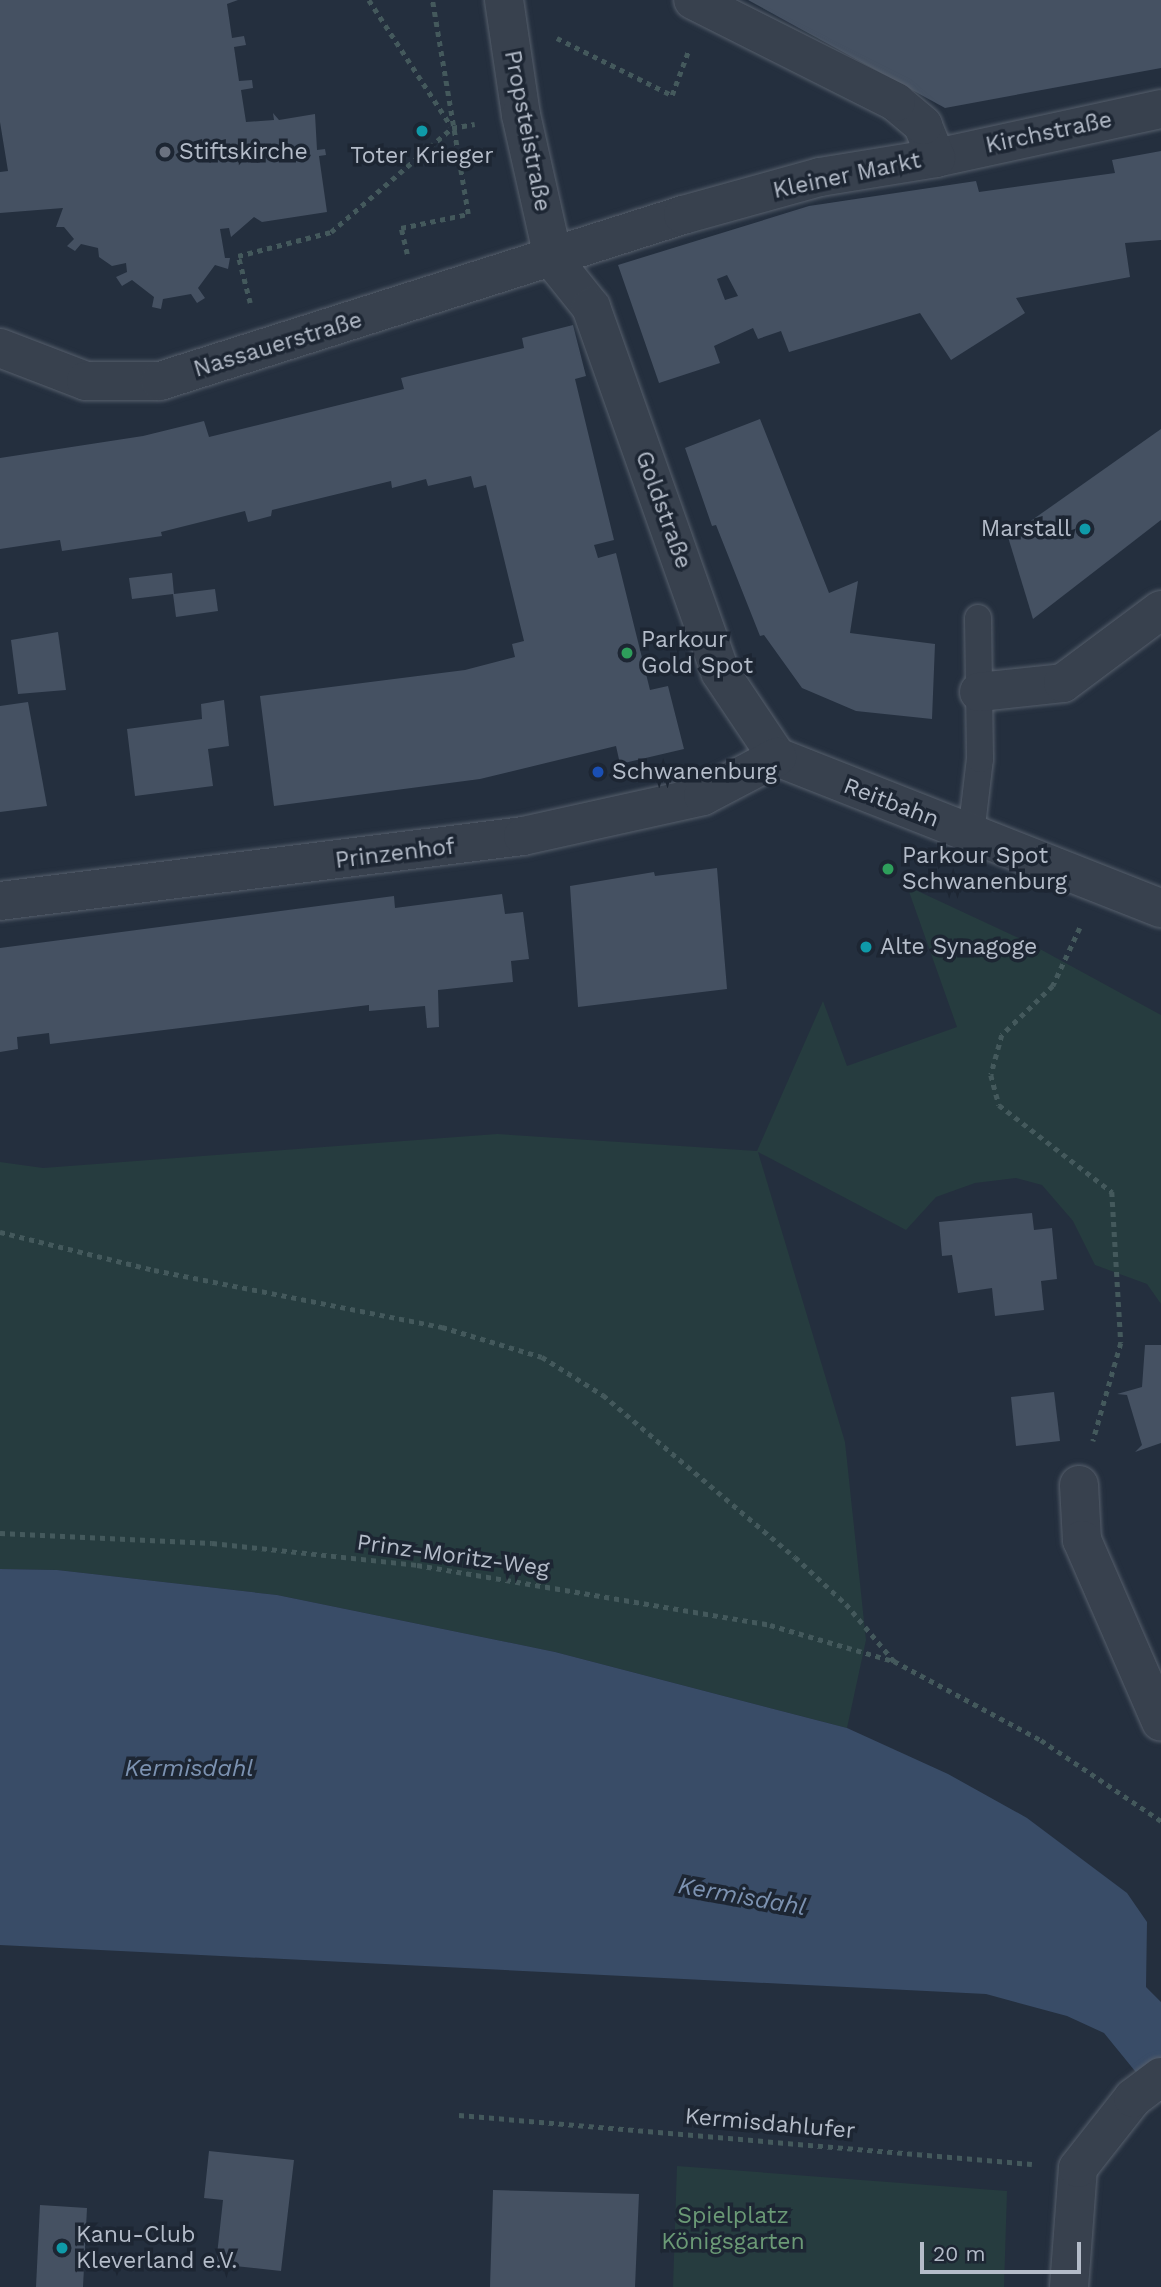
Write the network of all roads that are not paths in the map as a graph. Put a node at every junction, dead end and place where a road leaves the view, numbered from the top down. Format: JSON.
{"nodes":[{"id":1,"x":699,"y":2,"type":"edge"},
{"id":2,"x":505,"y":9,"type":"edge"},
{"id":3,"x":1161,"y":109,"type":"edge"},
{"id":4,"x":936,"y":158,"type":"junction"},
{"id":5,"x":554,"y":261,"type":"junction"},
{"id":6,"x":0,"y":348,"type":"edge"},
{"id":7,"x":1161,"y":610,"type":"edge"},
{"id":8,"x":978,"y":618,"type":"dead end"},
{"id":9,"x":979,"y":692,"type":"junction"},
{"id":10,"x":777,"y":757,"type":"junction"},
{"id":11,"x":971,"y":834,"type":"junction"},
{"id":12,"x":1161,"y":874,"type":"edge"},
{"id":13,"x":1109,"y":886,"type":"junction"},
{"id":14,"x":0,"y":901,"type":"edge"},
{"id":15,"x":1161,"y":908,"type":"edge"},
{"id":16,"x":1079,"y":1485,"type":"road end"},
{"id":17,"x":1161,"y":1722,"type":"edge"},
{"id":18,"x":1147,"y":2088,"type":"edge"},
{"id":19,"x":1069,"y":2287,"type":"edge"}],
"edges":[{"from":1,"to":4,"type":"street","name":"Kleiner Markt"},
{"from":2,"to":5,"type":"street","name":"Propsteistraße"},
{"from":3,"to":4,"type":"street","name":"Kirchstraße"},
{"from":4,"to":5,"type":"street","name":"Kleiner Markt"},
{"from":5,"to":6,"type":"street","name":"Nassauerstraße"},
{"from":5,"to":10,"type":"street","name":"Goldstraße"},
{"from":7,"to":9,"type":"street"},
{"from":8,"to":9,"type":"lane"},
{"from":9,"to":11,"type":"lane"},
{"from":10,"to":11,"type":"street","name":"Reitbahn"},
{"from":10,"to":14,"type":"street","name":"Prinzenhof"},
{"from":11,"to":13,"type":"street","name":"Reitbahn"},
{"from":12,"to":13,"type":"street"},
{"from":13,"to":15,"type":"street","name":"Reitbahn"},
{"from":16,"to":17,"type":"street"},
{"from":18,"to":19,"type":"street"}]}
